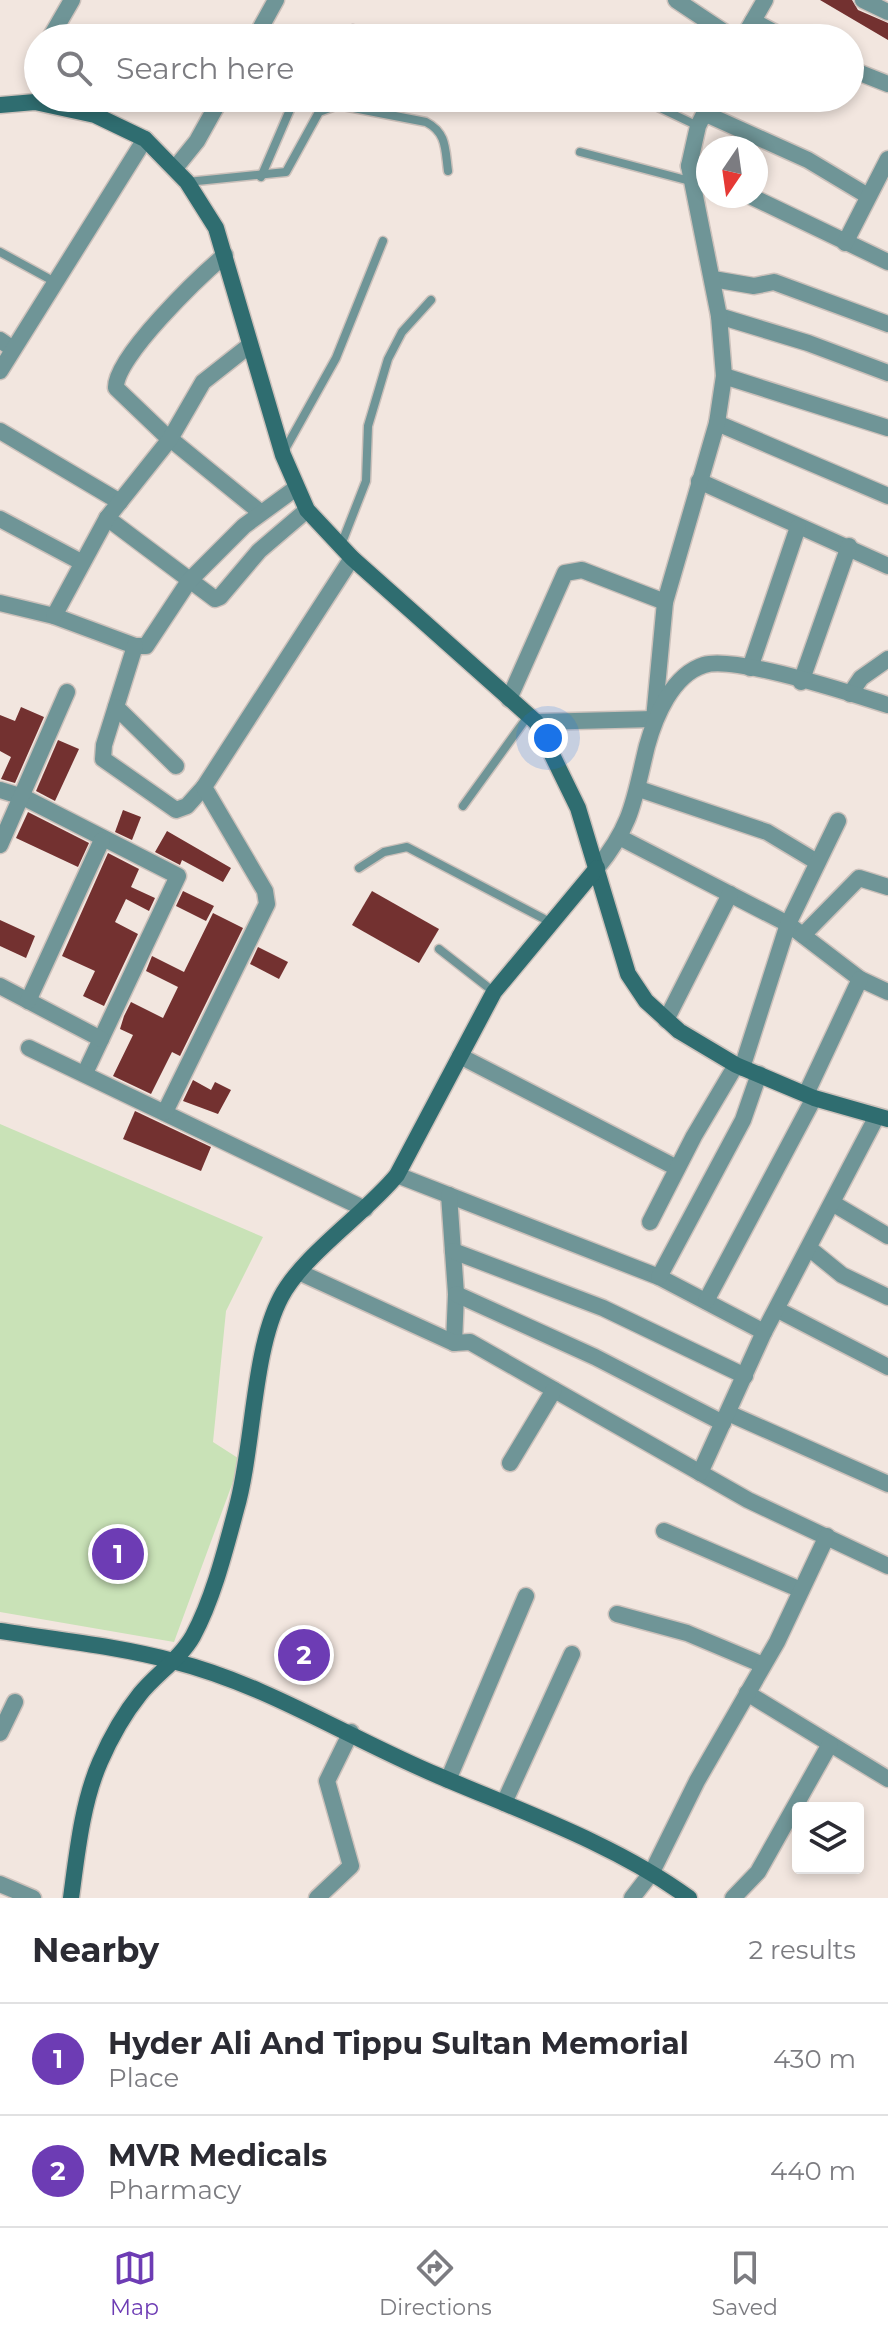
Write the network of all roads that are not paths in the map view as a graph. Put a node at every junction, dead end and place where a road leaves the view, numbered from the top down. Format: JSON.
{"nodes":[{"id":1,"x":72,"y":0,"type":"edge"},
{"id":2,"x":276,"y":0,"type":"edge"},
{"id":3,"x":676,"y":0,"type":"edge"},
{"id":4,"x":765,"y":0,"type":"edge"},
{"id":5,"x":863,"y":0,"type":"edge"},
{"id":6,"x":888,"y":12,"type":"edge"},
{"id":7,"x":753,"y":21,"type":"junction"},
{"id":8,"x":58,"y":24,"type":"edge"},
{"id":9,"x":263,"y":24,"type":"edge"},
{"id":10,"x":712,"y":24,"type":"edge"},
{"id":11,"x":751,"y":24,"type":"edge"},
{"id":12,"x":759,"y":24,"type":"edge"},
{"id":13,"x":864,"y":75,"type":"edge"},
{"id":14,"x":888,"y":84,"type":"edge"},
{"id":15,"x":24,"y":98,"type":"edge"},
{"id":16,"x":0,"y":105,"type":"edge"},
{"id":17,"x":86,"y":112,"type":"edge"},
{"id":18,"x":213,"y":112,"type":"edge"},
{"id":19,"x":289,"y":112,"type":"edge"},
{"id":20,"x":319,"y":112,"type":"edge"},
{"id":21,"x":374,"y":112,"type":"edge"},
{"id":22,"x":679,"y":112,"type":"edge"},
{"id":23,"x":706,"y":112,"type":"edge"},
{"id":24,"x":702,"y":120,"type":"junction"},
{"id":25,"x":145,"y":139,"type":"junction"},
{"id":26,"x":580,"y":152,"type":"dead end"},
{"id":27,"x":888,"y":159,"type":"edge"},
{"id":28,"x":176,"y":167,"type":"junction"},
{"id":29,"x":448,"y":171,"type":"dead end"},
{"id":30,"x":690,"y":174,"type":"junction"},
{"id":31,"x":696,"y":175,"type":"edge"},
{"id":32,"x":261,"y":177,"type":"junction"},
{"id":33,"x":187,"y":182,"type":"junction"},
{"id":34,"x":868,"y":196,"type":"junction"},
{"id":35,"x":768,"y":205,"type":"edge"},
{"id":36,"x":383,"y":241,"type":"dead end"},
{"id":37,"x":845,"y":243,"type":"junction"},
{"id":38,"x":0,"y":252,"type":"edge"},
{"id":39,"x":225,"y":255,"type":"junction"},
{"id":40,"x":888,"y":262,"type":"edge"},
{"id":41,"x":713,"y":279,"type":"junction"},
{"id":42,"x":55,"y":282,"type":"junction"},
{"id":43,"x":431,"y":300,"type":"dead end"},
{"id":44,"x":719,"y":316,"type":"junction"},
{"id":45,"x":888,"y":324,"type":"edge"},
{"id":46,"x":7,"y":344,"type":"edge"},
{"id":47,"x":250,"y":345,"type":"junction"},
{"id":48,"x":0,"y":371,"type":"edge"},
{"id":49,"x":888,"y":373,"type":"edge"},
{"id":50,"x":724,"y":376,"type":"junction"},
{"id":51,"x":717,"y":423,"type":"junction"},
{"id":52,"x":888,"y":428,"type":"edge"},
{"id":53,"x":0,"y":431,"type":"edge"},
{"id":54,"x":170,"y":439,"type":"junction"},
{"id":55,"x":283,"y":455,"type":"junction"},
{"id":56,"x":699,"y":481,"type":"junction"},
{"id":57,"x":296,"y":488,"type":"junction"},
{"id":58,"x":888,"y":496,"type":"edge"},
{"id":59,"x":120,"y":502,"type":"junction"},
{"id":60,"x":307,"y":510,"type":"junction"},
{"id":61,"x":260,"y":512,"type":"junction"},
{"id":62,"x":107,"y":518,"type":"junction"},
{"id":63,"x":0,"y":519,"type":"edge"},
{"id":64,"x":798,"y":527,"type":"junction"},
{"id":65,"x":849,"y":546,"type":"junction"},
{"id":66,"x":346,"y":552,"type":"junction"},
{"id":67,"x":886,"y":559,"type":"edge"},
{"id":68,"x":81,"y":562,"type":"junction"},
{"id":69,"x":189,"y":581,"type":"junction"},
{"id":70,"x":665,"y":602,"type":"junction"},
{"id":71,"x":0,"y":603,"type":"edge"},
{"id":72,"x":54,"y":616,"type":"junction"},
{"id":73,"x":135,"y":646,"type":"junction"},
{"id":74,"x":888,"y":659,"type":"edge"},
{"id":75,"x":750,"y":668,"type":"junction"},
{"id":76,"x":801,"y":682,"type":"junction"},
{"id":77,"x":67,"y":692,"type":"dead end"},
{"id":78,"x":850,"y":694,"type":"junction"},
{"id":79,"x":509,"y":699,"type":"junction"},
{"id":80,"x":888,"y":705,"type":"edge"},
{"id":81,"x":116,"y":707,"type":"junction"},
{"id":82,"x":533,"y":718,"type":"junction"},
{"id":83,"x":654,"y":719,"type":"junction"},
{"id":84,"x":176,"y":766,"type":"dead end"},
{"id":85,"x":204,"y":787,"type":"junction"},
{"id":86,"x":639,"y":789,"type":"junction"},
{"id":87,"x":0,"y":790,"type":"edge"},
{"id":88,"x":23,"y":797,"type":"junction"},
{"id":89,"x":463,"y":806,"type":"dead end"},
{"id":90,"x":838,"y":821,"type":"dead end"},
{"id":91,"x":621,"y":838,"type":"junction"},
{"id":92,"x":102,"y":840,"type":"junction"},
{"id":93,"x":0,"y":845,"type":"edge"},
{"id":94,"x":817,"y":862,"type":"junction"},
{"id":95,"x":359,"y":868,"type":"dead end"},
{"id":96,"x":597,"y":868,"type":"junction"},
{"id":97,"x":888,"y":887,"type":"edge"},
{"id":98,"x":730,"y":894,"type":"junction"},
{"id":99,"x":550,"y":922,"type":"junction"},
{"id":100,"x":788,"y":924,"type":"junction"},
{"id":101,"x":803,"y":935,"type":"junction"},
{"id":102,"x":439,"y":949,"type":"dead end"},
{"id":103,"x":860,"y":979,"type":"junction"},
{"id":104,"x":0,"y":986,"type":"edge"},
{"id":105,"x":494,"y":992,"type":"junction"},
{"id":106,"x":888,"y":992,"type":"edge"},
{"id":107,"x":28,"y":1001,"type":"junction"},
{"id":108,"x":666,"y":1020,"type":"junction"},
{"id":109,"x":101,"y":1039,"type":"junction"},
{"id":110,"x":29,"y":1048,"type":"dead end"},
{"id":111,"x":460,"y":1056,"type":"junction"},
{"id":112,"x":739,"y":1067,"type":"junction"},
{"id":113,"x":85,"y":1073,"type":"junction"},
{"id":114,"x":759,"y":1074,"type":"junction"},
{"id":115,"x":810,"y":1096,"type":"junction"},
{"id":116,"x":165,"y":1112,"type":"junction"},
{"id":117,"x":884,"y":1116,"type":"edge"},
{"id":118,"x":677,"y":1168,"type":"junction"},
{"id":119,"x":397,"y":1175,"type":"junction"},
{"id":120,"x":449,"y":1195,"type":"junction"},
{"id":121,"x":834,"y":1204,"type":"junction"},
{"id":122,"x":365,"y":1209,"type":"junction"},
{"id":123,"x":650,"y":1222,"type":"dead end"},
{"id":124,"x":888,"y":1236,"type":"edge"},
{"id":125,"x":810,"y":1249,"type":"junction"},
{"id":126,"x":453,"y":1251,"type":"junction"},
{"id":127,"x":301,"y":1273,"type":"junction"},
{"id":128,"x":659,"y":1277,"type":"junction"},
{"id":129,"x":456,"y":1294,"type":"junction"},
{"id":130,"x":888,"y":1297,"type":"edge"},
{"id":131,"x":706,"y":1301,"type":"junction"},
{"id":132,"x":778,"y":1310,"type":"junction"},
{"id":133,"x":764,"y":1332,"type":"junction"},
{"id":134,"x":454,"y":1343,"type":"junction"},
{"id":135,"x":888,"y":1367,"type":"edge"},
{"id":136,"x":745,"y":1376,"type":"junction"},
{"id":137,"x":554,"y":1390,"type":"junction"},
{"id":138,"x":725,"y":1418,"type":"junction"},
{"id":139,"x":510,"y":1463,"type":"dead end"},
{"id":140,"x":700,"y":1473,"type":"junction"},
{"id":141,"x":888,"y":1484,"type":"edge"},
{"id":142,"x":664,"y":1531,"type":"dead end"},
{"id":143,"x":827,"y":1536,"type":"junction"},
{"id":144,"x":888,"y":1566,"type":"edge"},
{"id":145,"x":801,"y":1590,"type":"junction"},
{"id":146,"x":526,"y":1596,"type":"dead end"},
{"id":147,"x":617,"y":1614,"type":"dead end"},
{"id":148,"x":0,"y":1631,"type":"edge"},
{"id":149,"x":572,"y":1654,"type":"dead end"},
{"id":150,"x":174,"y":1661,"type":"junction"},
{"id":151,"x":763,"y":1665,"type":"junction"},
{"id":152,"x":747,"y":1693,"type":"junction"},
{"id":153,"x":15,"y":1702,"type":"dead end"},
{"id":154,"x":351,"y":1732,"type":"junction"},
{"id":155,"x":0,"y":1733,"type":"edge"},
{"id":156,"x":830,"y":1744,"type":"junction"},
{"id":157,"x":888,"y":1779,"type":"edge"},
{"id":158,"x":448,"y":1780,"type":"junction"},
{"id":159,"x":504,"y":1803,"type":"junction"},
{"id":160,"x":652,"y":1872,"type":"junction"},
{"id":161,"x":0,"y":1884,"type":"edge"},
{"id":162,"x":33,"y":1898,"type":"edge"},
{"id":163,"x":71,"y":1898,"type":"edge"},
{"id":164,"x":317,"y":1898,"type":"edge"},
{"id":165,"x":632,"y":1898,"type":"edge"},
{"id":166,"x":689,"y":1898,"type":"edge"},
{"id":167,"x":733,"y":1898,"type":"edge"}],
"edges":[{"from":1,"to":8,"type":"street"},
{"from":2,"to":9,"type":"street"},
{"from":3,"to":10,"type":"street"},
{"from":4,"to":7,"type":"street"},
{"from":5,"to":6,"type":"street"},
{"from":7,"to":11,"type":"street"},
{"from":7,"to":12,"type":"street"},
{"from":13,"to":14,"type":"street"},
{"from":15,"to":16,"type":"main road"},
{"from":17,"to":25,"type":"main road"},
{"from":18,"to":28,"type":"street"},
{"from":19,"to":32,"type":"lane"},
{"from":20,"to":32,"type":"lane"},
{"from":21,"to":29,"type":"lane"},
{"from":22,"to":24,"type":"lane"},
{"from":23,"to":24,"type":"street"},
{"from":24,"to":30,"type":"street"},
{"from":24,"to":34,"type":"street"},
{"from":25,"to":28,"type":"main road"},
{"from":25,"to":42,"type":"street"},
{"from":26,"to":30,"type":"lane"},
{"from":27,"to":34,"type":"street"},
{"from":28,"to":33,"type":"main road"},
{"from":30,"to":31,"type":"street"},
{"from":30,"to":41,"type":"street"},
{"from":32,"to":33,"type":"lane"},
{"from":33,"to":39,"type":"main road"},
{"from":34,"to":37,"type":"street"},
{"from":35,"to":37,"type":"street"},
{"from":36,"to":55,"type":"lane"},
{"from":37,"to":40,"type":"street"},
{"from":38,"to":42,"type":"lane"},
{"from":39,"to":47,"type":"main road"},
{"from":39,"to":54,"type":"street"},
{"from":41,"to":44,"type":"street"},
{"from":41,"to":45,"type":"street"},
{"from":42,"to":46,"type":"street"},
{"from":43,"to":66,"type":"lane"},
{"from":44,"to":49,"type":"street"},
{"from":44,"to":50,"type":"street"},
{"from":46,"to":48,"type":"street"},
{"from":47,"to":54,"type":"street"},
{"from":47,"to":55,"type":"main road"},
{"from":50,"to":51,"type":"street"},
{"from":50,"to":52,"type":"street"},
{"from":51,"to":56,"type":"street"},
{"from":51,"to":58,"type":"street"},
{"from":53,"to":59,"type":"street"},
{"from":54,"to":59,"type":"street"},
{"from":54,"to":61,"type":"street"},
{"from":55,"to":57,"type":"main road"},
{"from":56,"to":64,"type":"street"},
{"from":56,"to":70,"type":"street"},
{"from":57,"to":60,"type":"main road"},
{"from":57,"to":61,"type":"street"},
{"from":59,"to":62,"type":"street"},
{"from":60,"to":66,"type":"main road"},
{"from":60,"to":69,"type":"street"},
{"from":61,"to":69,"type":"street"},
{"from":62,"to":68,"type":"street"},
{"from":62,"to":69,"type":"street"},
{"from":63,"to":68,"type":"street"},
{"from":64,"to":65,"type":"street"},
{"from":64,"to":75,"type":"street"},
{"from":65,"to":67,"type":"street"},
{"from":65,"to":76,"type":"street"},
{"from":66,"to":79,"type":"main road"},
{"from":66,"to":85,"type":"street"},
{"from":68,"to":72,"type":"street"},
{"from":69,"to":73,"type":"street"},
{"from":70,"to":79,"type":"street"},
{"from":70,"to":83,"type":"street"},
{"from":71,"to":72,"type":"street"},
{"from":72,"to":73,"type":"street"},
{"from":73,"to":81,"type":"street"},
{"from":74,"to":78,"type":"street"},
{"from":75,"to":76,"type":"street"},
{"from":75,"to":83,"type":"street"},
{"from":76,"to":78,"type":"street"},
{"from":77,"to":88,"type":"street"},
{"from":78,"to":80,"type":"street"},
{"from":79,"to":82,"type":"main road"},
{"from":81,"to":84,"type":"street"},
{"from":81,"to":85,"type":"street"},
{"from":82,"to":83,"type":"street"},
{"from":82,"to":89,"type":"lane"},
{"from":82,"to":96,"type":"main road"},
{"from":83,"to":86,"type":"street"},
{"from":85,"to":116,"type":"street"},
{"from":86,"to":91,"type":"street"},
{"from":86,"to":94,"type":"street"},
{"from":87,"to":88,"type":"street"},
{"from":88,"to":92,"type":"street"},
{"from":88,"to":93,"type":"street"},
{"from":90,"to":94,"type":"street"},
{"from":91,"to":96,"type":"street"},
{"from":91,"to":98,"type":"street"},
{"from":92,"to":107,"type":"street"},
{"from":92,"to":109,"type":"street"},
{"from":94,"to":100,"type":"street"},
{"from":95,"to":99,"type":"lane"},
{"from":96,"to":99,"type":"main road"},
{"from":96,"to":108,"type":"main road"},
{"from":97,"to":101,"type":"street"},
{"from":98,"to":100,"type":"street"},
{"from":98,"to":108,"type":"street"},
{"from":99,"to":105,"type":"main road"},
{"from":100,"to":101,"type":"street"},
{"from":100,"to":112,"type":"street"},
{"from":101,"to":103,"type":"street"},
{"from":102,"to":105,"type":"lane"},
{"from":103,"to":106,"type":"street"},
{"from":103,"to":115,"type":"street"},
{"from":104,"to":107,"type":"street"},
{"from":105,"to":111,"type":"main road"},
{"from":107,"to":109,"type":"street"},
{"from":108,"to":112,"type":"main road"},
{"from":109,"to":113,"type":"street"},
{"from":110,"to":113,"type":"street"},
{"from":111,"to":118,"type":"street"},
{"from":111,"to":119,"type":"main road"},
{"from":112,"to":114,"type":"main road"},
{"from":112,"to":118,"type":"street"},
{"from":113,"to":116,"type":"street"},
{"from":114,"to":115,"type":"main road"},
{"from":114,"to":128,"type":"street"},
{"from":115,"to":117,"type":"main road"},
{"from":115,"to":131,"type":"street"},
{"from":116,"to":122,"type":"street"},
{"from":117,"to":121,"type":"street"},
{"from":118,"to":123,"type":"street"},
{"from":119,"to":120,"type":"street"},
{"from":119,"to":122,"type":"main road"},
{"from":120,"to":126,"type":"street"},
{"from":120,"to":128,"type":"street"},
{"from":121,"to":124,"type":"street"},
{"from":121,"to":125,"type":"street"},
{"from":122,"to":127,"type":"main road"},
{"from":125,"to":130,"type":"street"},
{"from":125,"to":132,"type":"street"},
{"from":126,"to":129,"type":"street"},
{"from":126,"to":136,"type":"street"},
{"from":127,"to":134,"type":"street"},
{"from":127,"to":150,"type":"main road"},
{"from":128,"to":131,"type":"street"},
{"from":129,"to":134,"type":"street"},
{"from":129,"to":138,"type":"street"},
{"from":131,"to":133,"type":"street"},
{"from":132,"to":133,"type":"street"},
{"from":132,"to":135,"type":"street"},
{"from":133,"to":136,"type":"street"},
{"from":134,"to":137,"type":"street"},
{"from":136,"to":138,"type":"street"},
{"from":137,"to":139,"type":"street"},
{"from":137,"to":140,"type":"street"},
{"from":138,"to":140,"type":"street"},
{"from":138,"to":141,"type":"street"},
{"from":140,"to":143,"type":"street"},
{"from":142,"to":145,"type":"street"},
{"from":143,"to":144,"type":"street"},
{"from":143,"to":145,"type":"street"},
{"from":145,"to":151,"type":"street"},
{"from":146,"to":158,"type":"street"},
{"from":147,"to":151,"type":"street"},
{"from":148,"to":150,"type":"main road"},
{"from":149,"to":159,"type":"street"},
{"from":150,"to":154,"type":"main road"},
{"from":150,"to":163,"type":"main road"},
{"from":151,"to":152,"type":"street"},
{"from":152,"to":156,"type":"street"},
{"from":152,"to":160,"type":"street"},
{"from":153,"to":155,"type":"street"},
{"from":154,"to":158,"type":"main road"},
{"from":154,"to":164,"type":"street"},
{"from":156,"to":157,"type":"street"},
{"from":156,"to":167,"type":"street"},
{"from":158,"to":159,"type":"main road"},
{"from":159,"to":160,"type":"main road"},
{"from":160,"to":165,"type":"street"},
{"from":160,"to":166,"type":"main road"},
{"from":161,"to":162,"type":"street"}]}
